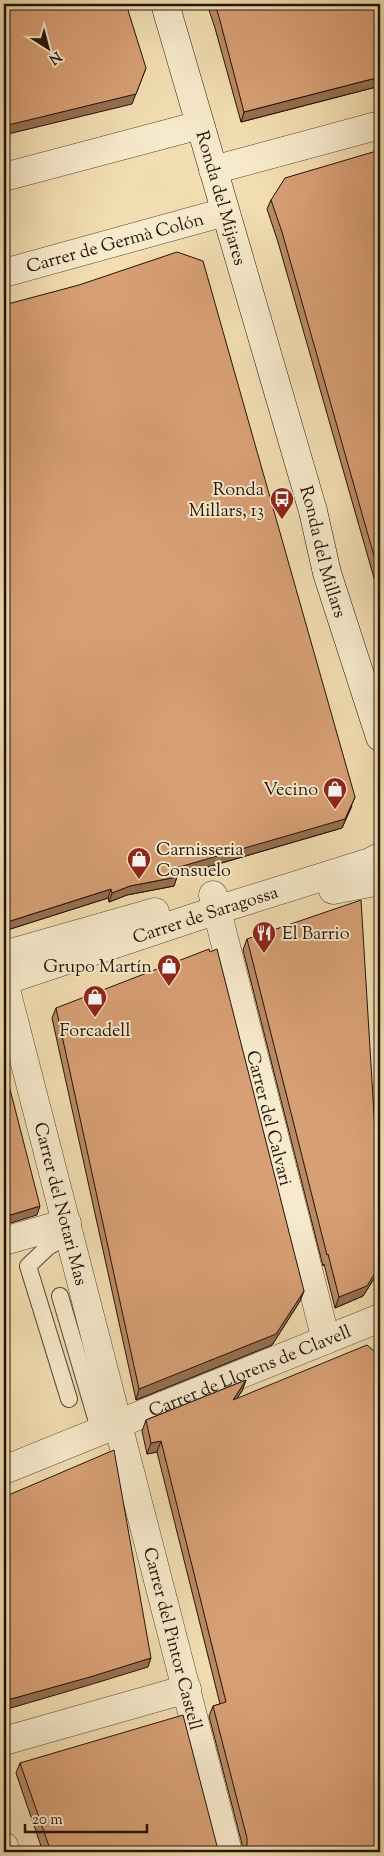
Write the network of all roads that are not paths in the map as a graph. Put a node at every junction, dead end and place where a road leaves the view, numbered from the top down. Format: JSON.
{"nodes":[{"id":1,"x":165,"y":4,"type":"edge"},
{"id":2,"x":200,"y":125,"type":"junction"},
{"id":3,"x":380,"y":125,"type":"edge"},
{"id":4,"x":213,"y":170,"type":"junction"},
{"id":5,"x":4,"y":177,"type":"edge"},
{"id":6,"x":225,"y":212,"type":"junction"},
{"id":7,"x":4,"y":273,"type":"edge"},
{"id":8,"x":278,"y":394,"type":"joint"},
{"id":9,"x":375,"y":714,"type":"edge"},
{"id":10,"x":380,"y":737,"type":"edge"},
{"id":11,"x":380,"y":842,"type":"edge"},
{"id":12,"x":380,"y":857,"type":"edge"},
{"id":13,"x":380,"y":881,"type":"edge"},
{"id":14,"x":217,"y":910,"type":"junction"},
{"id":15,"x":4,"y":955,"type":"edge"},
{"id":16,"x":5,"y":988,"type":"edge"},
{"id":17,"x":68,"y":1228,"type":"junction"},
{"id":18,"x":4,"y":1241,"type":"edge"},
{"id":19,"x":60,"y":1296,"type":"dead end"},
{"id":20,"x":380,"y":1318,"type":"edge"},
{"id":21,"x":326,"y":1340,"type":"junction"},
{"id":22,"x":69,"y":1399,"type":"dead end"},
{"id":23,"x":109,"y":1428,"type":"junction"},
{"id":24,"x":4,"y":1470,"type":"edge"},
{"id":25,"x":186,"y":1689,"type":"junction"},
{"id":26,"x":4,"y":1741,"type":"edge"},
{"id":27,"x":4,"y":1846,"type":"edge"},
{"id":28,"x":6,"y":1852,"type":"edge"},
{"id":29,"x":228,"y":1852,"type":"edge"}],
"edges":[{"from":1,"to":2,"type":"street","name":"Ronda del Mijares"},
{"from":2,"to":4,"type":"street","name":"Ronda del Mijares"},
{"from":2,"to":5,"type":"street"},
{"from":3,"to":4,"type":"street"},
{"from":4,"to":6,"type":"street","name":"Ronda del Mijares"},
{"from":6,"to":7,"type":"street","name":"Carrer de Germà Colón"},
{"from":6,"to":8,"type":"street","name":"Ronda del Mijares"},
{"from":8,"to":9,"type":"street","name":"Ronda del Millars"},
{"from":9,"to":10,"type":"street","name":"Ronda del Millars"},
{"from":11,"to":14,"type":"street","name":"Carrer de Saragossa"},
{"from":12,"to":14,"type":"street","name":"Carrer de Saragossa"},
{"from":13,"to":14,"type":"street","name":"Carrer de Saragossa"},
{"from":14,"to":15,"type":"street","name":"Carrer de Saragossa"},
{"from":14,"to":16,"type":"street","name":"Carrer de Saragossa"},
{"from":14,"to":21,"type":"street","name":"Carrer del Calvari"},
{"from":16,"to":17,"type":"street","name":"Carrer del Notari Mas"},
{"from":17,"to":18,"type":"street"},
{"from":17,"to":22,"type":"lane"},
{"from":17,"to":23,"type":"street","name":"Carrer del Notari Mas"},
{"from":19,"to":23,"type":"lane"},
{"from":20,"to":21,"type":"street","name":"Carrer de Llorens de Clavell"},
{"from":21,"to":23,"type":"street","name":"Carrer de Llorens de Clavell"},
{"from":23,"to":24,"type":"street","name":"Carrer de Llorens de Clavell"},
{"from":23,"to":25,"type":"street","name":"Carrer del Pintor Castell"},
{"from":25,"to":26,"type":"street"},
{"from":25,"to":29,"type":"street","name":"Carrer del Pintor Castell"},
{"from":27,"to":28,"type":"street"}]}
